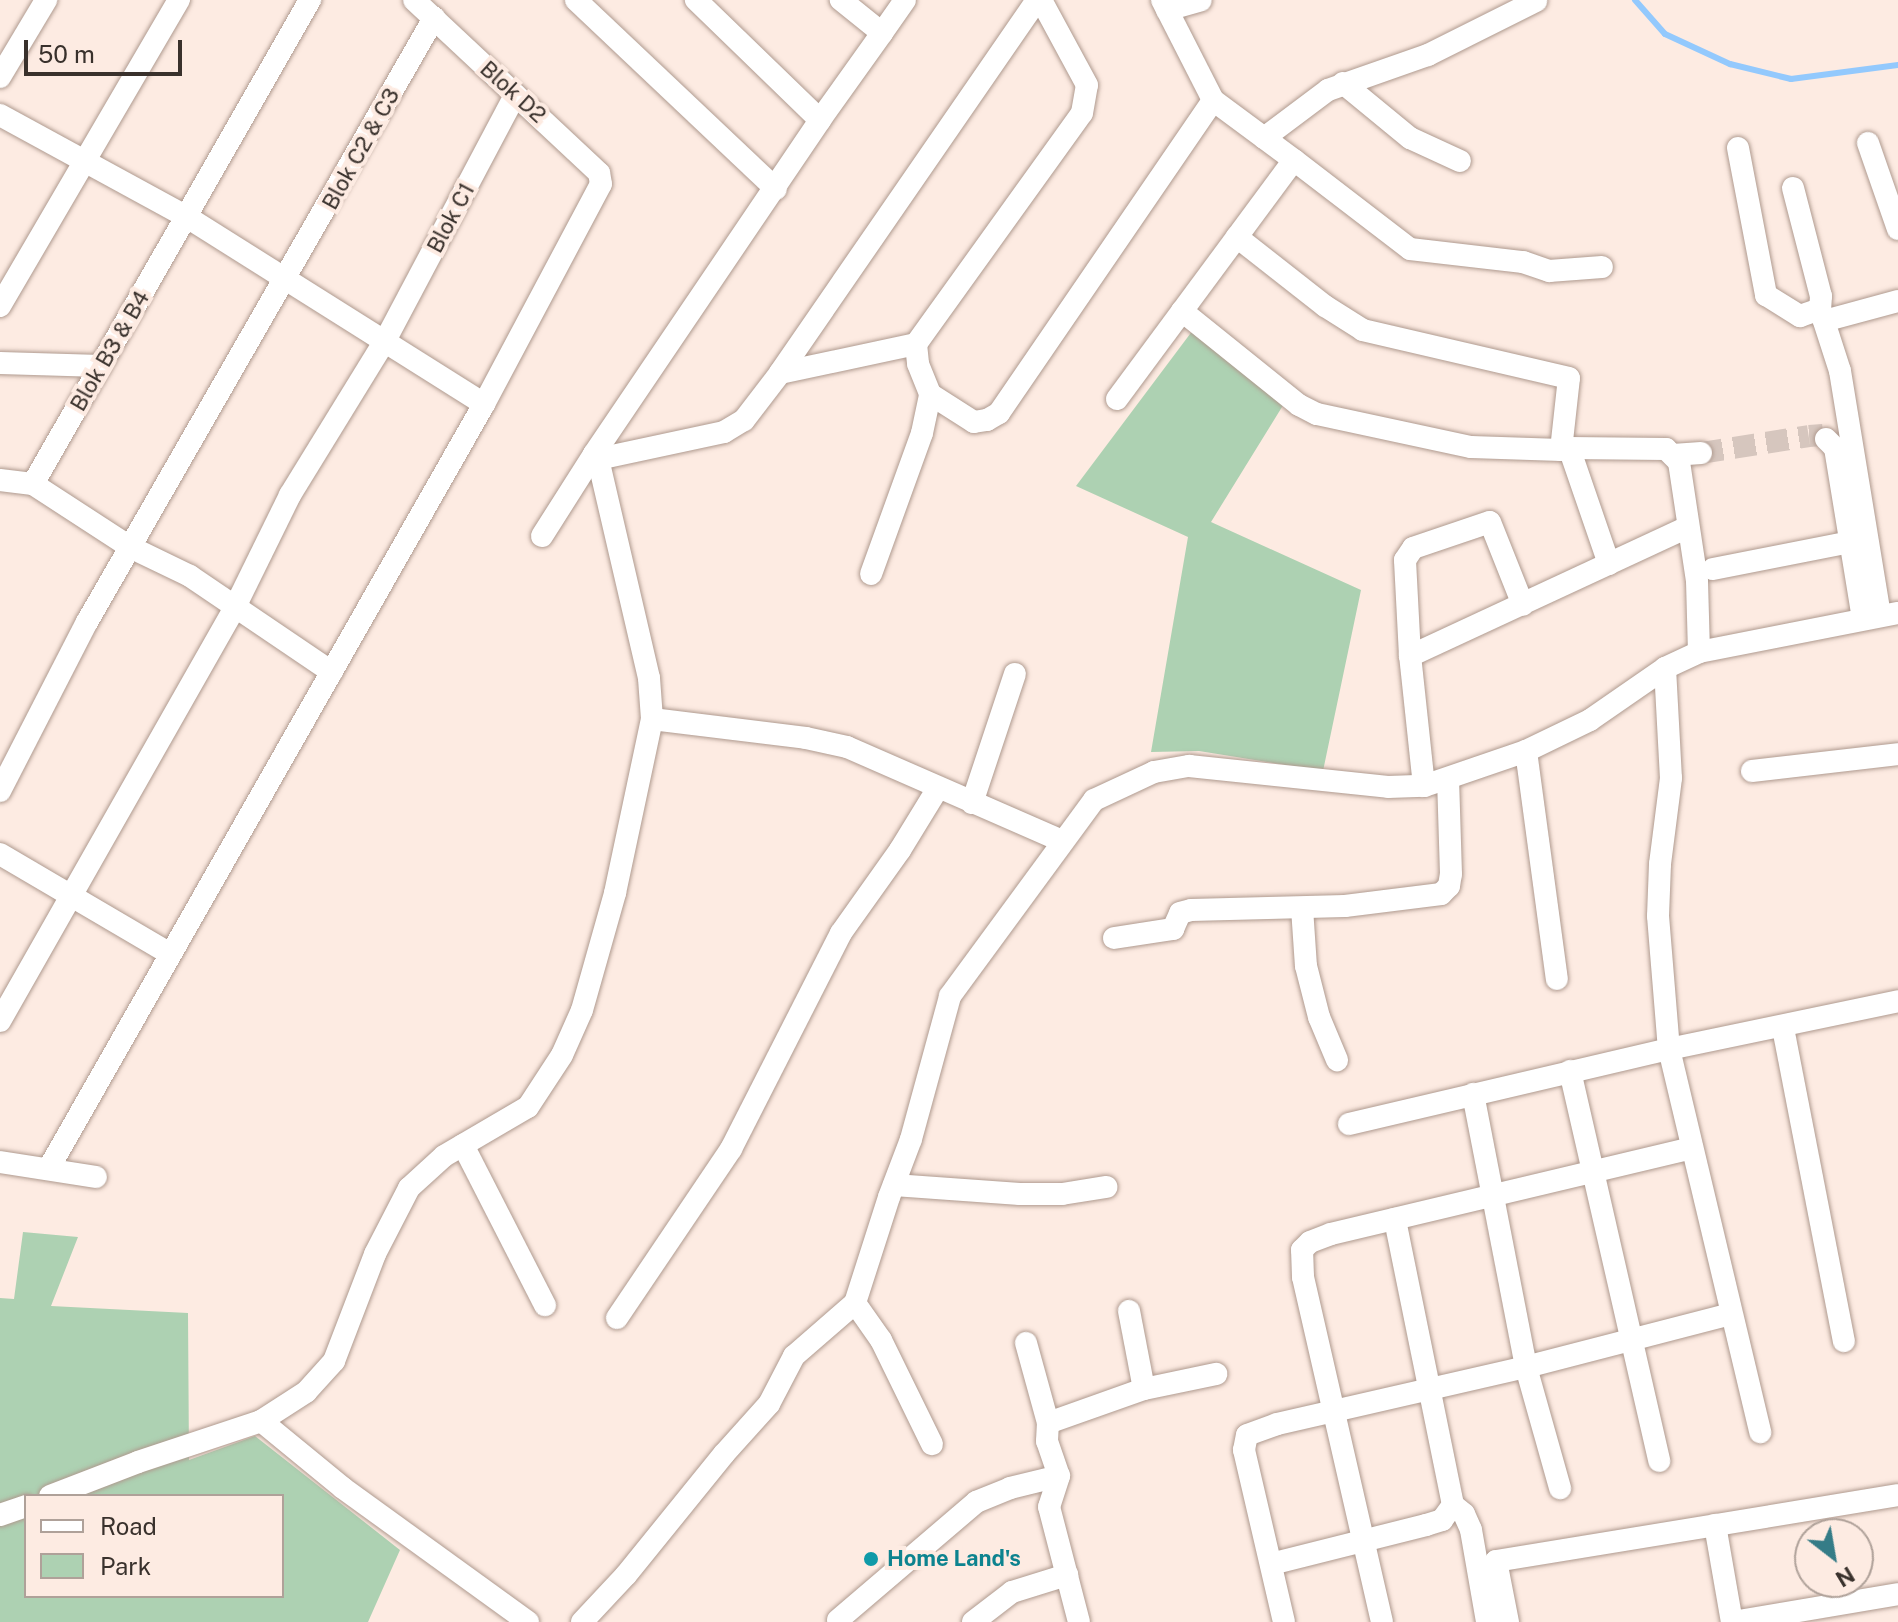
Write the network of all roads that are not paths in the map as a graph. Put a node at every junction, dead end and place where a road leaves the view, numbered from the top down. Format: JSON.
{"nodes":[{"id":1,"x":46,"y":0,"type":"edge"},
{"id":2,"x":179,"y":0,"type":"edge"},
{"id":3,"x":310,"y":0,"type":"edge"},
{"id":4,"x":414,"y":0,"type":"edge"},
{"id":5,"x":576,"y":0,"type":"edge"},
{"id":6,"x":696,"y":0,"type":"edge"},
{"id":7,"x":841,"y":0,"type":"edge"},
{"id":8,"x":905,"y":0,"type":"edge"},
{"id":9,"x":1039,"y":0,"type":"edge"},
{"id":10,"x":1201,"y":0,"type":"edge"},
{"id":11,"x":1536,"y":1,"type":"edge"},
{"id":12,"x":1165,"y":5,"type":"edge"},
{"id":13,"x":434,"y":18,"type":"junction"},
{"id":14,"x":882,"y":33,"type":"junction"},
{"id":15,"x":0,"y":77,"type":"edge"},
{"id":16,"x":1343,"y":83,"type":"junction"},
{"id":17,"x":515,"y":95,"type":"junction"},
{"id":18,"x":1213,"y":100,"type":"junction"},
{"id":19,"x":0,"y":115,"type":"edge"},
{"id":20,"x":820,"y":120,"type":"junction"},
{"id":21,"x":1264,"y":138,"type":"junction"},
{"id":22,"x":1868,"y":143,"type":"dead end"},
{"id":23,"x":1738,"y":148,"type":"dead end"},
{"id":24,"x":1294,"y":160,"type":"junction"},
{"id":25,"x":1460,"y":161,"type":"dead end"},
{"id":26,"x":85,"y":162,"type":"junction"},
{"id":27,"x":1793,"y":188,"type":"dead end"},
{"id":28,"x":776,"y":189,"type":"junction"},
{"id":29,"x":187,"y":217,"type":"junction"},
{"id":30,"x":1898,"y":229,"type":"edge"},
{"id":31,"x":1237,"y":237,"type":"junction"},
{"id":32,"x":1602,"y":267,"type":"dead end"},
{"id":33,"x":284,"y":277,"type":"junction"},
{"id":34,"x":1898,"y":301,"type":"edge"},
{"id":35,"x":0,"y":306,"type":"edge"},
{"id":36,"x":1182,"y":311,"type":"junction"},
{"id":37,"x":1822,"y":315,"type":"junction"},
{"id":38,"x":386,"y":339,"type":"junction"},
{"id":39,"x":916,"y":344,"type":"junction"},
{"id":40,"x":0,"y":363,"type":"edge"},
{"id":41,"x":101,"y":366,"type":"junction"},
{"id":42,"x":780,"y":373,"type":"junction"},
{"id":43,"x":930,"y":394,"type":"junction"},
{"id":44,"x":1117,"y":399,"type":"dead end"},
{"id":45,"x":484,"y":404,"type":"junction"},
{"id":46,"x":1826,"y":439,"type":"dead end"},
{"id":47,"x":1701,"y":453,"type":"tunnel mouth"},
{"id":48,"x":1673,"y":455,"type":"junction"},
{"id":49,"x":596,"y":457,"type":"junction"},
{"id":50,"x":0,"y":480,"type":"edge"},
{"id":51,"x":33,"y":484,"type":"junction"},
{"id":52,"x":1688,"y":527,"type":"junction"},
{"id":53,"x":542,"y":536,"type":"dead end"},
{"id":54,"x":1850,"y":542,"type":"junction"},
{"id":55,"x":130,"y":547,"type":"junction"},
{"id":56,"x":1609,"y":564,"type":"junction"},
{"id":57,"x":1713,"y":569,"type":"dead end"},
{"id":58,"x":871,"y":574,"type":"dead end"},
{"id":59,"x":1523,"y":605,"type":"junction"},
{"id":60,"x":235,"y":607,"type":"junction"},
{"id":61,"x":1880,"y":616,"type":"edge"},
{"id":62,"x":1699,"y":652,"type":"junction"},
{"id":63,"x":1410,"y":656,"type":"junction"},
{"id":64,"x":1665,"y":668,"type":"junction"},
{"id":65,"x":332,"y":672,"type":"junction"},
{"id":66,"x":1015,"y":674,"type":"dead end"},
{"id":67,"x":652,"y":719,"type":"junction"},
{"id":68,"x":1526,"y":751,"type":"junction"},
{"id":69,"x":1898,"y":754,"type":"edge"},
{"id":70,"x":1752,"y":771,"type":"dead end"},
{"id":71,"x":1448,"y":779,"type":"junction"},
{"id":72,"x":1424,"y":786,"type":"junction"},
{"id":73,"x":938,"y":788,"type":"junction"},
{"id":74,"x":0,"y":791,"type":"edge"},
{"id":75,"x":972,"y":803,"type":"junction"},
{"id":76,"x":1062,"y":841,"type":"junction"},
{"id":77,"x":0,"y":854,"type":"edge"},
{"id":78,"x":73,"y":897,"type":"junction"},
{"id":79,"x":1302,"y":908,"type":"junction"},
{"id":80,"x":1114,"y":938,"type":"dead end"},
{"id":81,"x":169,"y":953,"type":"junction"},
{"id":82,"x":1557,"y":979,"type":"dead end"},
{"id":83,"x":1898,"y":1001,"type":"edge"},
{"id":84,"x":0,"y":1021,"type":"edge"},
{"id":85,"x":1783,"y":1028,"type":"junction"},
{"id":86,"x":1669,"y":1049,"type":"junction"},
{"id":87,"x":1337,"y":1060,"type":"dead end"},
{"id":88,"x":1570,"y":1071,"type":"junction"},
{"id":89,"x":1473,"y":1094,"type":"junction"},
{"id":90,"x":1349,"y":1124,"type":"dead end"},
{"id":91,"x":463,"y":1145,"type":"junction"},
{"id":92,"x":1692,"y":1148,"type":"junction"},
{"id":93,"x":0,"y":1162,"type":"edge"},
{"id":94,"x":49,"y":1168,"type":"junction"},
{"id":95,"x":1594,"y":1171,"type":"junction"},
{"id":96,"x":96,"y":1177,"type":"dead end"},
{"id":97,"x":894,"y":1185,"type":"junction"},
{"id":98,"x":1106,"y":1187,"type":"dead end"},
{"id":99,"x":1496,"y":1196,"type":"junction"},
{"id":100,"x":1395,"y":1219,"type":"junction"},
{"id":101,"x":855,"y":1303,"type":"junction"},
{"id":102,"x":545,"y":1305,"type":"dead end"},
{"id":103,"x":1129,"y":1311,"type":"dead end"},
{"id":104,"x":1731,"y":1314,"type":"junction"},
{"id":105,"x":617,"y":1318,"type":"dead end"},
{"id":106,"x":1630,"y":1341,"type":"junction"},
{"id":107,"x":1844,"y":1341,"type":"dead end"},
{"id":108,"x":1026,"y":1343,"type":"dead end"},
{"id":109,"x":1526,"y":1367,"type":"junction"},
{"id":110,"x":1216,"y":1374,"type":"dead end"},
{"id":111,"x":1144,"y":1389,"type":"junction"},
{"id":112,"x":1431,"y":1390,"type":"junction"},
{"id":113,"x":1337,"y":1412,"type":"junction"},
{"id":114,"x":261,"y":1421,"type":"junction"},
{"id":115,"x":1048,"y":1423,"type":"junction"},
{"id":116,"x":1760,"y":1432,"type":"dead end"},
{"id":117,"x":932,"y":1444,"type":"dead end"},
{"id":118,"x":1659,"y":1461,"type":"dead end"},
{"id":119,"x":1059,"y":1476,"type":"junction"},
{"id":120,"x":1560,"y":1488,"type":"dead end"},
{"id":121,"x":56,"y":1494,"type":"edge"},
{"id":122,"x":1898,"y":1495,"type":"edge"},
{"id":123,"x":1453,"y":1505,"type":"junction"},
{"id":124,"x":24,"y":1507,"type":"edge"},
{"id":125,"x":0,"y":1515,"type":"edge"},
{"id":126,"x":1715,"y":1525,"type":"junction"},
{"id":127,"x":1365,"y":1542,"type":"junction"},
{"id":128,"x":1271,"y":1564,"type":"junction"},
{"id":129,"x":1067,"y":1575,"type":"junction"},
{"id":130,"x":1898,"y":1594,"type":"edge"},
{"id":131,"x":838,"y":1620,"type":"edge"},
{"id":132,"x":528,"y":1622,"type":"edge"},
{"id":133,"x":582,"y":1622,"type":"edge"},
{"id":134,"x":973,"y":1622,"type":"edge"},
{"id":135,"x":1079,"y":1622,"type":"edge"},
{"id":136,"x":1284,"y":1622,"type":"edge"},
{"id":137,"x":1382,"y":1622,"type":"edge"},
{"id":138,"x":1487,"y":1622,"type":"edge"},
{"id":139,"x":1508,"y":1622,"type":"edge"},
{"id":140,"x":1732,"y":1622,"type":"edge"}],
"edges":[{"from":1,"to":15,"type":"street"},
{"from":2,"to":26,"type":"street"},
{"from":3,"to":29,"type":"street","name":"Blok B3 & B4"},
{"from":4,"to":13,"type":"street","name":"Blok D2"},
{"from":5,"to":28,"type":"street"},
{"from":6,"to":20,"type":"street"},
{"from":7,"to":14,"type":"street"},
{"from":8,"to":14,"type":"street"},
{"from":9,"to":39,"type":"street"},
{"from":9,"to":42,"type":"street"},
{"from":10,"to":12,"type":"street"},
{"from":11,"to":16,"type":"street"},
{"from":12,"to":18,"type":"street"},
{"from":13,"to":17,"type":"street","name":"Blok D2"},
{"from":13,"to":33,"type":"street","name":"Blok C2 & C3"},
{"from":14,"to":20,"type":"street"},
{"from":16,"to":21,"type":"street"},
{"from":16,"to":25,"type":"street"},
{"from":17,"to":38,"type":"street","name":"Blok C1"},
{"from":17,"to":45,"type":"street","name":"Blok D2"},
{"from":18,"to":21,"type":"street"},
{"from":18,"to":43,"type":"street"},
{"from":19,"to":26,"type":"street"},
{"from":20,"to":28,"type":"street"},
{"from":21,"to":24,"type":"street"},
{"from":22,"to":30,"type":"street"},
{"from":23,"to":37,"type":"street"},
{"from":24,"to":31,"type":"street"},
{"from":24,"to":32,"type":"street"},
{"from":26,"to":29,"type":"street"},
{"from":26,"to":35,"type":"street"},
{"from":27,"to":37,"type":"street"},
{"from":28,"to":49,"type":"street"},
{"from":29,"to":33,"type":"street"},
{"from":29,"to":41,"type":"street","name":"Blok B3 & B4"},
{"from":31,"to":36,"type":"street"},
{"from":31,"to":36,"type":"street"},
{"from":33,"to":38,"type":"street"},
{"from":33,"to":55,"type":"street","name":"Blok C2 & C3"},
{"from":34,"to":37,"type":"street"},
{"from":36,"to":44,"type":"street"},
{"from":37,"to":61,"type":"street"},
{"from":38,"to":45,"type":"street"},
{"from":38,"to":60,"type":"street","name":"Blok C1"},
{"from":39,"to":42,"type":"street"},
{"from":39,"to":43,"type":"street"},
{"from":40,"to":41,"type":"street"},
{"from":41,"to":51,"type":"street","name":"Blok B3 & B4"},
{"from":42,"to":49,"type":"street"},
{"from":43,"to":58,"type":"street"},
{"from":45,"to":65,"type":"street"},
{"from":46,"to":54,"type":"street"},
{"from":47,"to":48,"type":"street"},
{"from":48,"to":52,"type":"street"},
{"from":48,"to":56,"type":"street"},
{"from":49,"to":53,"type":"street"},
{"from":49,"to":67,"type":"street"},
{"from":50,"to":51,"type":"street"},
{"from":51,"to":55,"type":"street"},
{"from":52,"to":56,"type":"street"},
{"from":52,"to":62,"type":"street"},
{"from":54,"to":57,"type":"street"},
{"from":54,"to":61,"type":"street"},
{"from":55,"to":60,"type":"street"},
{"from":55,"to":74,"type":"street","name":"Blok C2 & C3"},
{"from":56,"to":59,"type":"street"},
{"from":59,"to":63,"type":"street"},
{"from":59,"to":63,"type":"street"},
{"from":60,"to":65,"type":"street"},
{"from":60,"to":78,"type":"street","name":"Blok C1"},
{"from":61,"to":62,"type":"street"},
{"from":62,"to":64,"type":"street"},
{"from":63,"to":72,"type":"street"},
{"from":64,"to":68,"type":"street"},
{"from":64,"to":86,"type":"street"},
{"from":65,"to":81,"type":"street"},
{"from":66,"to":75,"type":"street"},
{"from":67,"to":73,"type":"street"},
{"from":67,"to":91,"type":"street"},
{"from":68,"to":71,"type":"street"},
{"from":68,"to":82,"type":"street"},
{"from":69,"to":70,"type":"street"},
{"from":71,"to":72,"type":"street"},
{"from":71,"to":79,"type":"street"},
{"from":72,"to":76,"type":"street"},
{"from":73,"to":75,"type":"street"},
{"from":73,"to":105,"type":"street"},
{"from":75,"to":76,"type":"street"},
{"from":76,"to":97,"type":"street"},
{"from":77,"to":78,"type":"street"},
{"from":78,"to":81,"type":"street"},
{"from":78,"to":84,"type":"street","name":"Blok C1"},
{"from":79,"to":80,"type":"street"},
{"from":79,"to":87,"type":"street"},
{"from":81,"to":94,"type":"street"},
{"from":83,"to":85,"type":"street"},
{"from":85,"to":86,"type":"street"},
{"from":85,"to":107,"type":"street"},
{"from":86,"to":88,"type":"street"},
{"from":86,"to":92,"type":"street"},
{"from":88,"to":89,"type":"street"},
{"from":88,"to":95,"type":"street"},
{"from":89,"to":90,"type":"street"},
{"from":89,"to":99,"type":"street"},
{"from":91,"to":102,"type":"street"},
{"from":91,"to":114,"type":"street"},
{"from":92,"to":95,"type":"street"},
{"from":92,"to":104,"type":"street"},
{"from":93,"to":94,"type":"street"},
{"from":94,"to":96,"type":"street"},
{"from":95,"to":99,"type":"street"},
{"from":95,"to":106,"type":"street"},
{"from":97,"to":98,"type":"street"},
{"from":97,"to":101,"type":"street"},
{"from":99,"to":100,"type":"street"},
{"from":99,"to":109,"type":"street"},
{"from":100,"to":112,"type":"street"},
{"from":100,"to":113,"type":"street"},
{"from":101,"to":117,"type":"street"},
{"from":101,"to":133,"type":"street"},
{"from":103,"to":111,"type":"street"},
{"from":104,"to":106,"type":"street"},
{"from":104,"to":116,"type":"street"},
{"from":106,"to":109,"type":"street"},
{"from":106,"to":118,"type":"street"},
{"from":108,"to":115,"type":"street"},
{"from":109,"to":112,"type":"street"},
{"from":109,"to":120,"type":"street"},
{"from":110,"to":111,"type":"street"},
{"from":111,"to":115,"type":"street"},
{"from":112,"to":113,"type":"street"},
{"from":112,"to":123,"type":"street"},
{"from":113,"to":127,"type":"street"},
{"from":113,"to":128,"type":"street"},
{"from":114,"to":121,"type":"street"},
{"from":114,"to":132,"type":"street"},
{"from":115,"to":119,"type":"street"},
{"from":119,"to":129,"type":"street"},
{"from":119,"to":131,"type":"street"},
{"from":122,"to":126,"type":"street"},
{"from":123,"to":127,"type":"street"},
{"from":123,"to":138,"type":"street"},
{"from":124,"to":125,"type":"street"},
{"from":126,"to":139,"type":"street"},
{"from":126,"to":140,"type":"street"},
{"from":127,"to":128,"type":"street"},
{"from":127,"to":137,"type":"street"},
{"from":128,"to":136,"type":"street"},
{"from":129,"to":134,"type":"street"},
{"from":129,"to":135,"type":"street"},
{"from":130,"to":140,"type":"street"}]}
